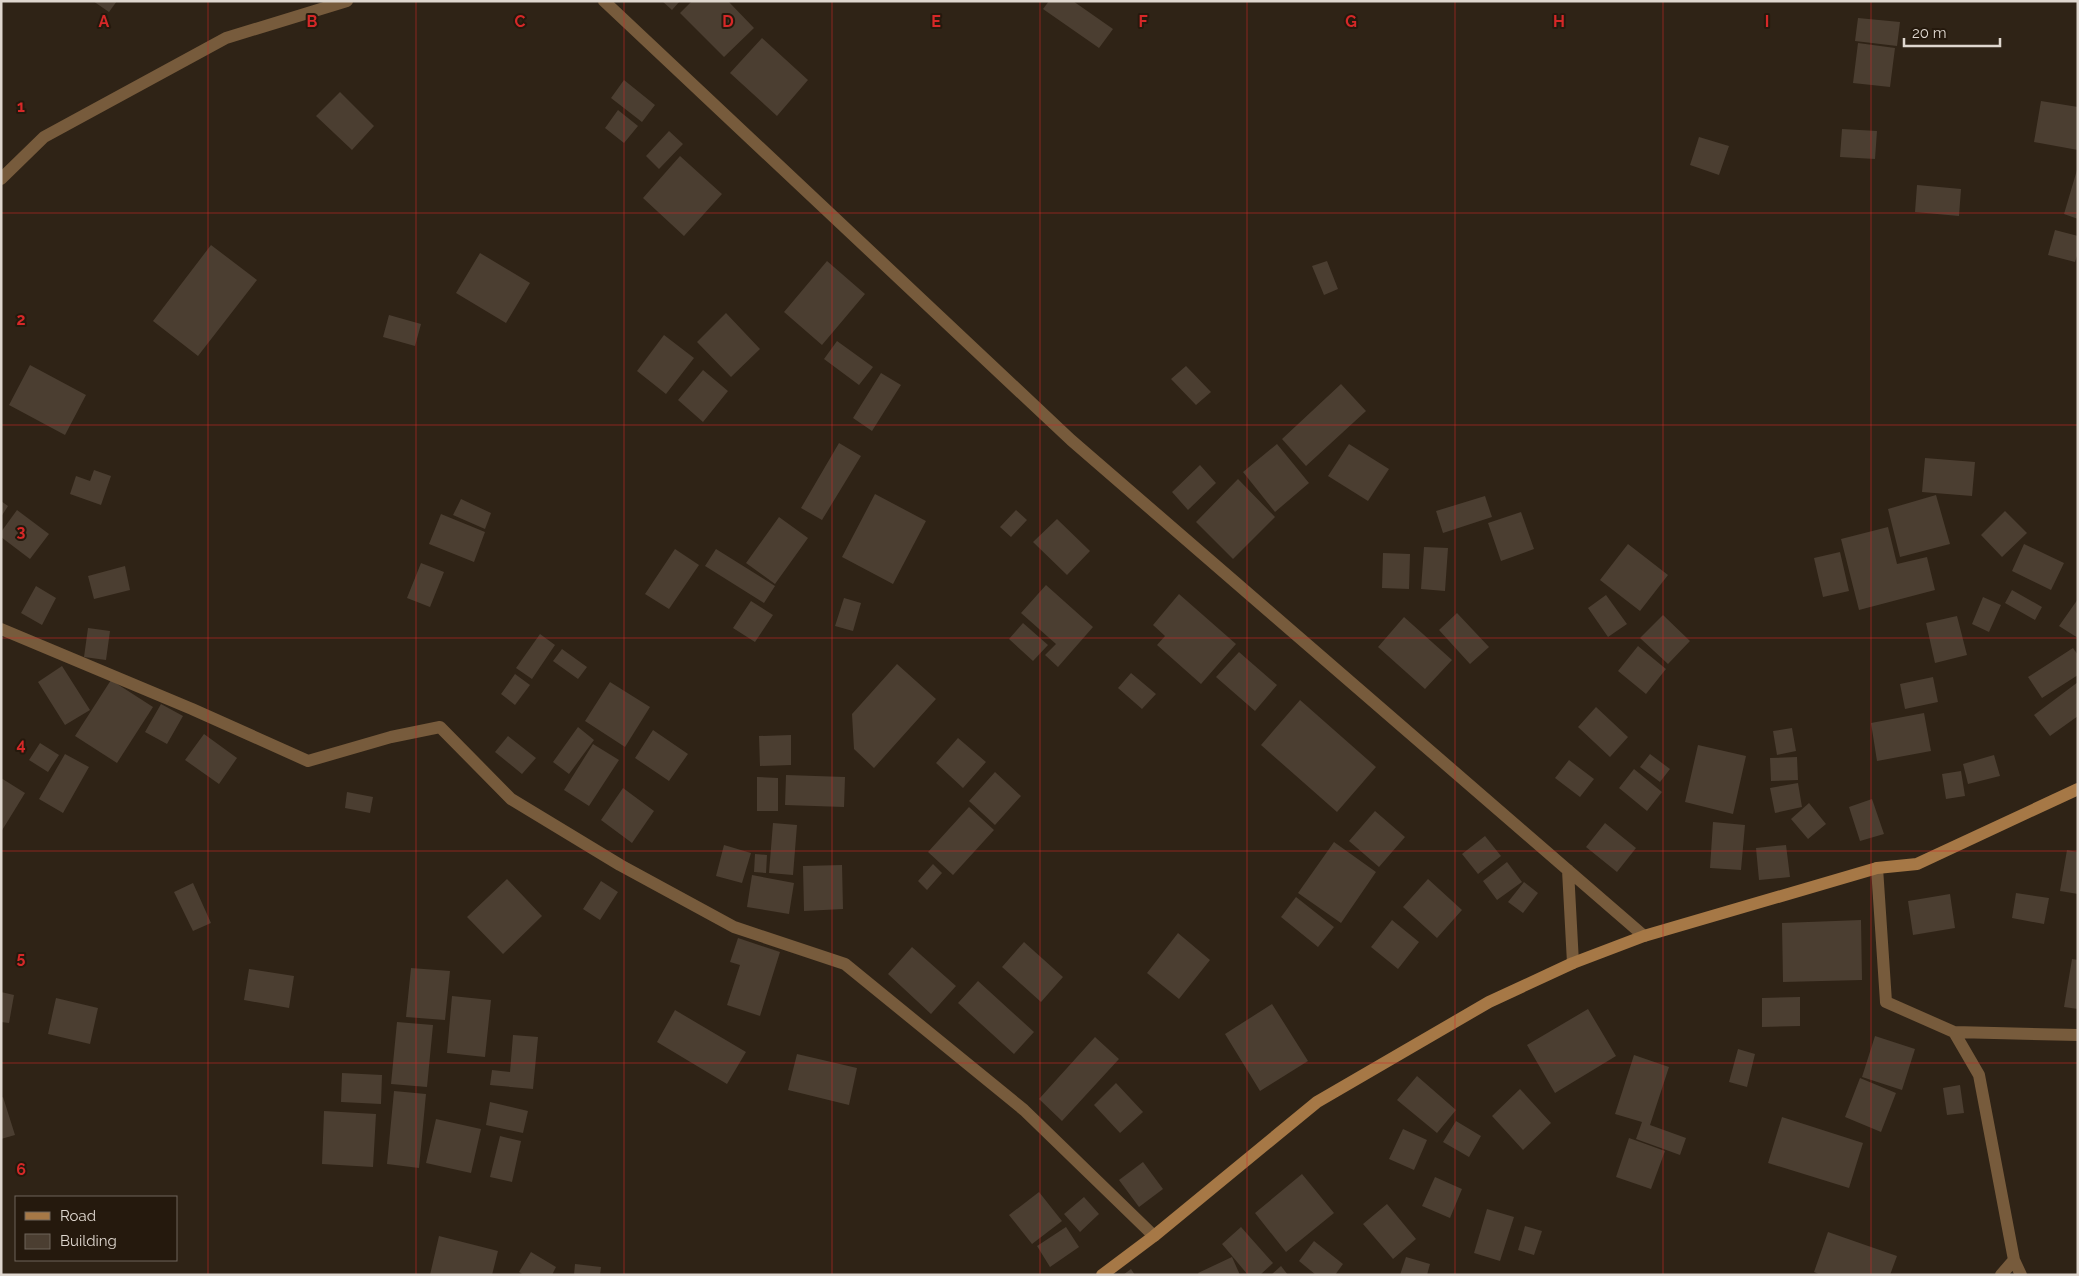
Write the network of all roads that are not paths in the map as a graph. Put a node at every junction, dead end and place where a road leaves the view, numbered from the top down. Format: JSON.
{"nodes":[{"id":1,"x":347,"y":1,"type":"edge"},
{"id":2,"x":604,"y":1,"type":"edge"},
{"id":3,"x":1,"y":179,"type":"edge"},
{"id":4,"x":1,"y":629,"type":"edge"},
{"id":5,"x":2078,"y":789,"type":"edge"},
{"id":6,"x":1877,"y":868,"type":"junction"},
{"id":7,"x":1568,"y":870,"type":"junction"},
{"id":8,"x":1644,"y":936,"type":"junction"},
{"id":9,"x":1573,"y":963,"type":"junction"},
{"id":10,"x":1954,"y":1032,"type":"junction"},
{"id":11,"x":2078,"y":1035,"type":"edge"},
{"id":12,"x":1154,"y":1236,"type":"junction"},
{"id":13,"x":2014,"y":1260,"type":"junction"},
{"id":14,"x":1102,"y":1275,"type":"edge"},
{"id":15,"x":2001,"y":1275,"type":"edge"},
{"id":16,"x":2021,"y":1275,"type":"edge"}],
"edges":[{"from":1,"to":3,"type":"street"},
{"from":2,"to":7,"type":"street"},
{"from":4,"to":12,"type":"street"},
{"from":5,"to":6,"type":"street"},
{"from":6,"to":8,"type":"street"},
{"from":6,"to":10,"type":"street"},
{"from":7,"to":8,"type":"street"},
{"from":7,"to":9,"type":"street"},
{"from":8,"to":9,"type":"street"},
{"from":9,"to":12,"type":"street"},
{"from":10,"to":11,"type":"street"},
{"from":10,"to":13,"type":"street"},
{"from":12,"to":14,"type":"street"},
{"from":13,"to":15,"type":"street"},
{"from":13,"to":16,"type":"street"}]}
